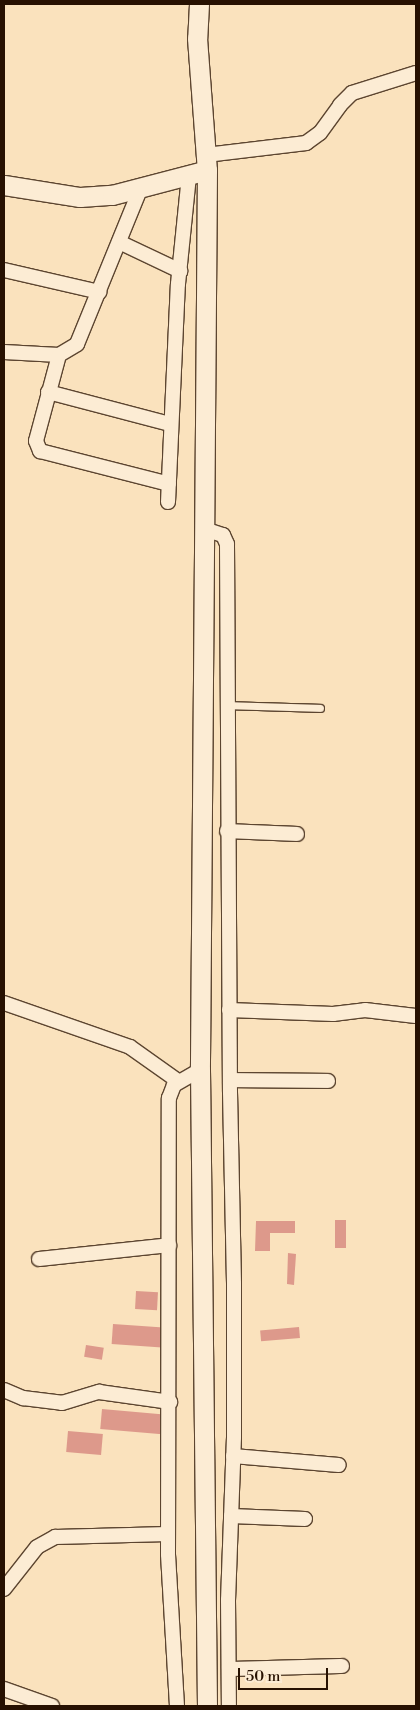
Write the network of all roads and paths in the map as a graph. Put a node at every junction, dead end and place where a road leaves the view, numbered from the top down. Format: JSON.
{"nodes":[{"id":1,"x":198,"y":4,"type":"edge"},
{"id":2,"x":416,"y":73,"type":"edge"},
{"id":3,"x":201,"y":166,"type":"junction"},
{"id":4,"x":4,"y":185,"type":"edge"},
{"id":5,"x":140,"y":190,"type":"junction"},
{"id":6,"x":119,"y":242,"type":"junction"},
{"id":7,"x":4,"y":270,"type":"edge"},
{"id":8,"x":180,"y":271,"type":"junction"},
{"id":9,"x":99,"y":292,"type":"junction"},
{"id":10,"x":4,"y":352,"type":"edge"},
{"id":11,"x":59,"y":355,"type":"junction"},
{"id":12,"x":48,"y":392,"type":"junction"},
{"id":13,"x":170,"y":424,"type":"junction"},
{"id":14,"x":168,"y":484,"type":"junction"},
{"id":15,"x":168,"y":502,"type":"dead end"},
{"id":16,"x":204,"y":530,"type":"junction"},
{"id":17,"x":227,"y":705,"type":"junction"},
{"id":18,"x":320,"y":708,"type":"dead end"},
{"id":19,"x":228,"y":831,"type":"junction"},
{"id":20,"x":297,"y":834,"type":"dead end"},
{"id":21,"x":4,"y":1003,"type":"edge"},
{"id":22,"x":229,"y":1010,"type":"junction"},
{"id":23,"x":416,"y":1016,"type":"edge"},
{"id":24,"x":200,"y":1070,"type":"junction"},
{"id":25,"x":230,"y":1080,"type":"junction"},
{"id":26,"x":178,"y":1081,"type":"junction"},
{"id":27,"x":328,"y":1081,"type":"dead end"},
{"id":28,"x":169,"y":1245,"type":"junction"},
{"id":29,"x":39,"y":1259,"type":"dead end"},
{"id":30,"x":4,"y":1390,"type":"edge"},
{"id":31,"x":170,"y":1402,"type":"junction"},
{"id":32,"x":233,"y":1456,"type":"junction"},
{"id":33,"x":339,"y":1465,"type":"dead end"},
{"id":34,"x":231,"y":1516,"type":"junction"},
{"id":35,"x":305,"y":1519,"type":"dead end"},
{"id":36,"x":168,"y":1534,"type":"junction"},
{"id":37,"x":4,"y":1589,"type":"edge"},
{"id":38,"x":342,"y":1666,"type":"dead end"},
{"id":39,"x":229,"y":1669,"type":"junction"},
{"id":40,"x":4,"y":1689,"type":"edge"},
{"id":41,"x":52,"y":1706,"type":"edge"},
{"id":42,"x":177,"y":1706,"type":"edge"},
{"id":43,"x":208,"y":1706,"type":"edge"},
{"id":44,"x":229,"y":1706,"type":"edge"}],
"edges":[{"from":1,"to":3,"type":"street"},
{"from":2,"to":3,"type":"street"},
{"from":3,"to":5,"type":"street"},
{"from":3,"to":8,"type":"street"},
{"from":3,"to":16,"type":"street"},
{"from":4,"to":5,"type":"street"},
{"from":5,"to":6,"type":"street"},
{"from":6,"to":8,"type":"street"},
{"from":6,"to":9,"type":"street"},
{"from":7,"to":9,"type":"street"},
{"from":8,"to":13,"type":"street"},
{"from":9,"to":11,"type":"street"},
{"from":10,"to":11,"type":"street"},
{"from":11,"to":12,"type":"street"},
{"from":12,"to":13,"type":"street"},
{"from":12,"to":14,"type":"street"},
{"from":13,"to":14,"type":"street"},
{"from":14,"to":15,"type":"street"},
{"from":16,"to":17,"type":"street"},
{"from":16,"to":24,"type":"street"},
{"from":17,"to":18,"type":"lane"},
{"from":17,"to":19,"type":"street"},
{"from":19,"to":20,"type":"street"},
{"from":19,"to":22,"type":"street"},
{"from":21,"to":26,"type":"street"},
{"from":22,"to":23,"type":"street"},
{"from":22,"to":25,"type":"street"},
{"from":24,"to":26,"type":"street"},
{"from":24,"to":43,"type":"street"},
{"from":25,"to":27,"type":"street"},
{"from":25,"to":32,"type":"street"},
{"from":26,"to":28,"type":"street"},
{"from":28,"to":29,"type":"street"},
{"from":28,"to":31,"type":"street"},
{"from":30,"to":31,"type":"street"},
{"from":31,"to":36,"type":"street"},
{"from":32,"to":33,"type":"street"},
{"from":32,"to":34,"type":"street"},
{"from":34,"to":35,"type":"street"},
{"from":34,"to":39,"type":"street"},
{"from":36,"to":37,"type":"street"},
{"from":36,"to":42,"type":"street"},
{"from":38,"to":39,"type":"street"},
{"from":39,"to":44,"type":"street"},
{"from":40,"to":41,"type":"street"}]}
